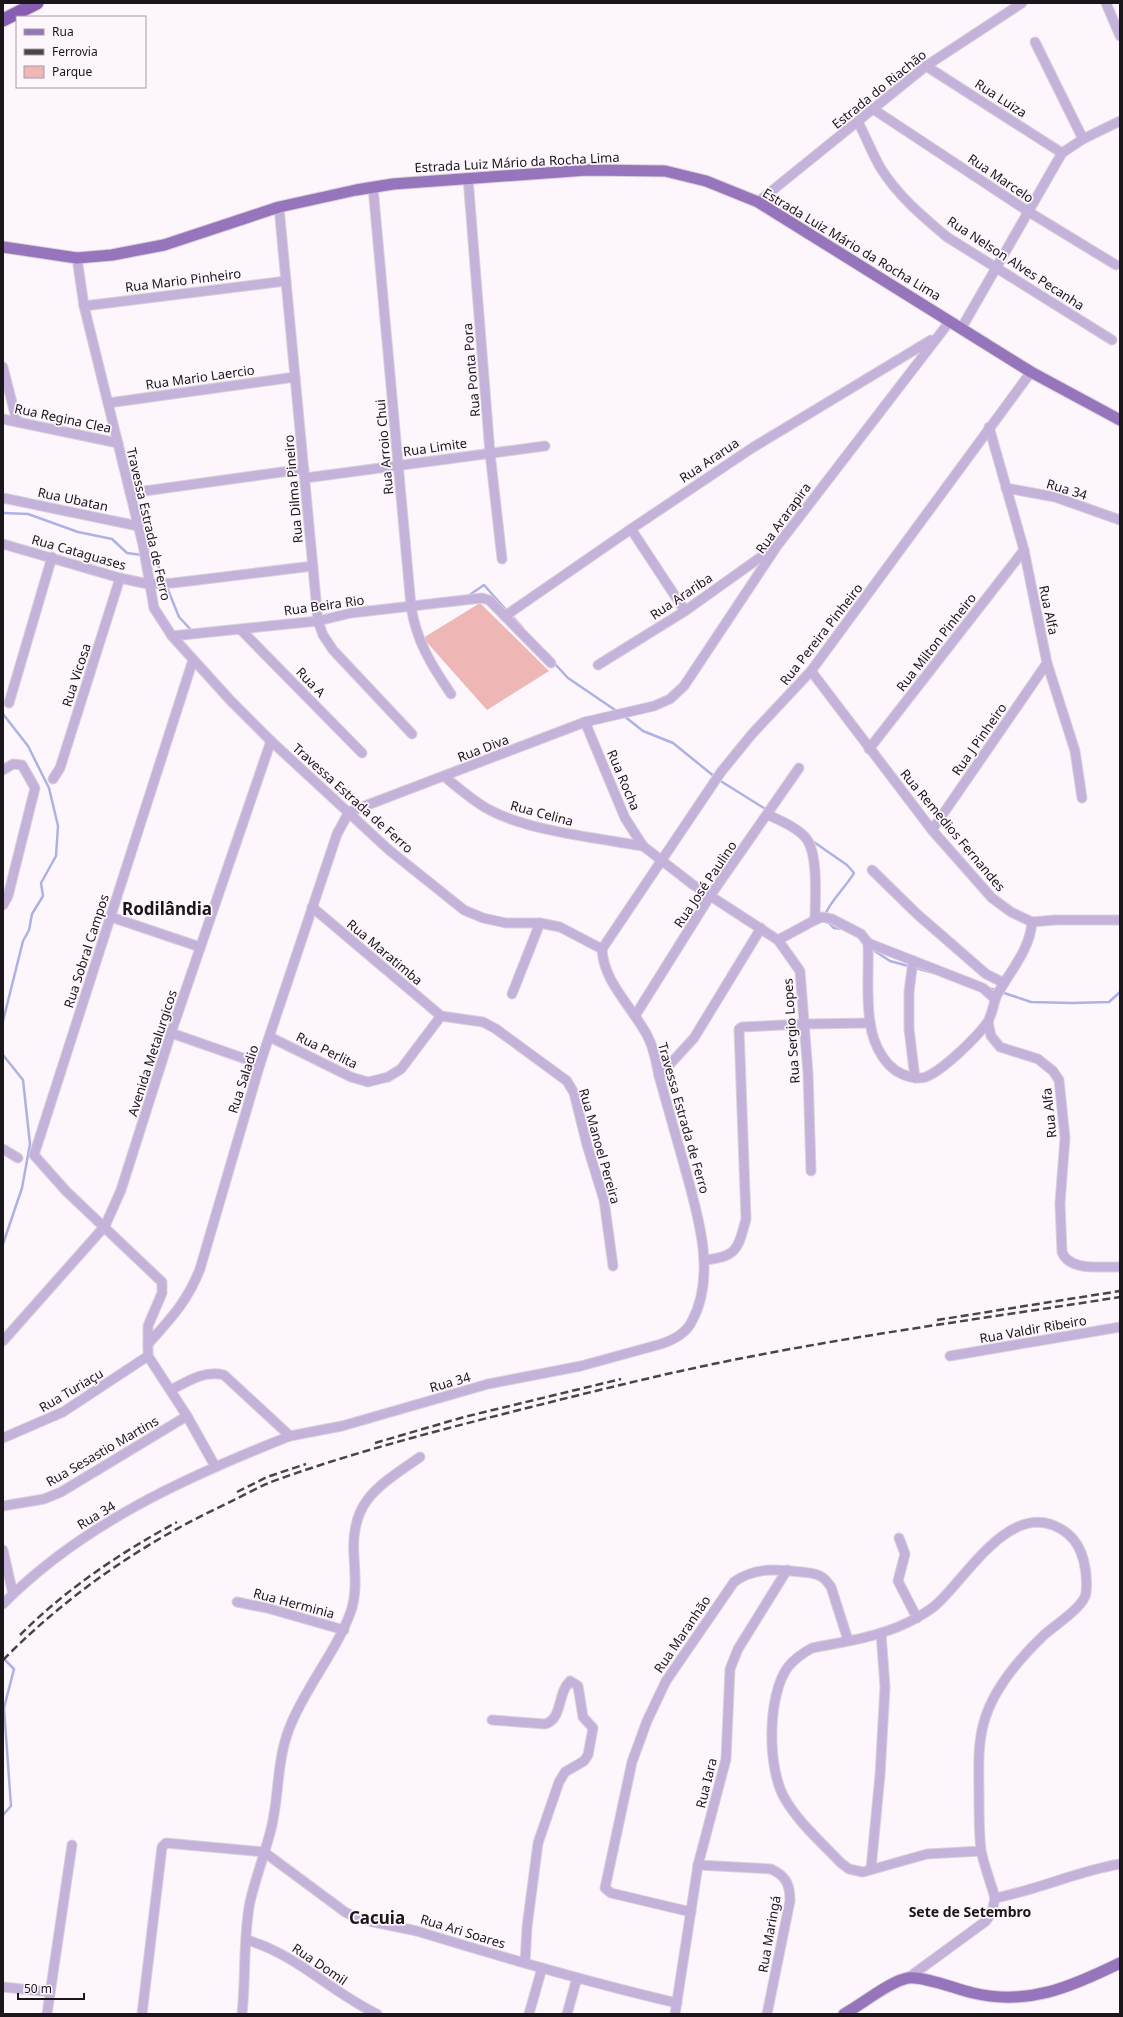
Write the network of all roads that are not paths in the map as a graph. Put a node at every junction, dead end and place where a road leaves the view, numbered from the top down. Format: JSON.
{"nodes":[{"id":1,"x":1022,"y":3,"type":"edge"},
{"id":2,"x":1106,"y":3,"type":"edge"},
{"id":3,"x":36,"y":4,"type":"edge"},
{"id":4,"x":21,"y":16,"type":"edge"},
{"id":5,"x":16,"y":19,"type":"edge"},
{"id":6,"x":3,"y":20,"type":"edge"},
{"id":7,"x":3,"y":28,"type":"edge"},
{"id":8,"x":1120,"y":36,"type":"edge"},
{"id":9,"x":1035,"y":42,"type":"dead end"},
{"id":10,"x":926,"y":66,"type":"junction"},
{"id":11,"x":873,"y":109,"type":"junction"},
{"id":12,"x":1120,"y":121,"type":"edge"},
{"id":13,"x":858,"y":122,"type":"junction"},
{"id":14,"x":1083,"y":139,"type":"junction"},
{"id":15,"x":1062,"y":153,"type":"junction"},
{"id":16,"x":468,"y":178,"type":"junction"},
{"id":17,"x":373,"y":187,"type":"junction"},
{"id":18,"x":758,"y":202,"type":"junction"},
{"id":19,"x":279,"y":207,"type":"junction"},
{"id":20,"x":1029,"y":212,"type":"junction"},
{"id":21,"x":3,"y":247,"type":"edge"},
{"id":22,"x":77,"y":258,"type":"junction"},
{"id":23,"x":1116,"y":265,"type":"dead end"},
{"id":24,"x":996,"y":267,"type":"junction"},
{"id":25,"x":286,"y":281,"type":"junction"},
{"id":26,"x":84,"y":306,"type":"junction"},
{"id":27,"x":950,"y":321,"type":"junction"},
{"id":28,"x":961,"y":329,"type":"junction"},
{"id":29,"x":936,"y":337,"type":"junction"},
{"id":30,"x":1112,"y":340,"type":"dead end"},
{"id":31,"x":3,"y":367,"type":"edge"},
{"id":32,"x":1030,"y":372,"type":"junction"},
{"id":33,"x":295,"y":377,"type":"junction"},
{"id":34,"x":108,"y":403,"type":"junction"},
{"id":35,"x":3,"y":419,"type":"edge"},
{"id":36,"x":1120,"y":420,"type":"edge"},
{"id":37,"x":17,"y":422,"type":"junction"},
{"id":38,"x":989,"y":427,"type":"junction"},
{"id":39,"x":118,"y":443,"type":"junction"},
{"id":40,"x":545,"y":446,"type":"dead end"},
{"id":41,"x":490,"y":453,"type":"junction"},
{"id":42,"x":399,"y":466,"type":"junction"},
{"id":43,"x":304,"y":473,"type":"junction"},
{"id":44,"x":1006,"y":488,"type":"junction"},
{"id":45,"x":130,"y":494,"type":"junction"},
{"id":46,"x":3,"y":498,"type":"edge"},
{"id":47,"x":1120,"y":520,"type":"edge"},
{"id":48,"x":138,"y":526,"type":"junction"},
{"id":49,"x":631,"y":529,"type":"junction"},
{"id":50,"x":3,"y":544,"type":"edge"},
{"id":51,"x":777,"y":546,"type":"junction"},
{"id":52,"x":1024,"y":550,"type":"junction"},
{"id":53,"x":52,"y":557,"type":"junction"},
{"id":54,"x":502,"y":559,"type":"dead end"},
{"id":55,"x":313,"y":566,"type":"junction"},
{"id":56,"x":120,"y":578,"type":"junction"},
{"id":57,"x":151,"y":584,"type":"junction"},
{"id":58,"x":410,"y":606,"type":"junction"},
{"id":59,"x":685,"y":611,"type":"junction"},
{"id":60,"x":505,"y":616,"type":"junction"},
{"id":61,"x":318,"y":618,"type":"junction"},
{"id":62,"x":242,"y":630,"type":"junction"},
{"id":63,"x":172,"y":636,"type":"junction"},
{"id":64,"x":193,"y":660,"type":"junction"},
{"id":65,"x":551,"y":663,"type":"dead end"},
{"id":66,"x":1047,"y":663,"type":"junction"},
{"id":67,"x":598,"y":665,"type":"dead end"},
{"id":68,"x":811,"y":671,"type":"junction"},
{"id":69,"x":451,"y":694,"type":"dead end"},
{"id":70,"x":9,"y":703,"type":"dead end"},
{"id":71,"x":628,"y":713,"type":"joint"},
{"id":72,"x":585,"y":722,"type":"junction"},
{"id":73,"x":412,"y":734,"type":"dead end"},
{"id":74,"x":271,"y":741,"type":"junction"},
{"id":75,"x":869,"y":749,"type":"junction"},
{"id":76,"x":362,"y":753,"type":"dead end"},
{"id":77,"x":799,"y":768,"type":"dead end"},
{"id":78,"x":3,"y":770,"type":"edge"},
{"id":79,"x":445,"y":776,"type":"junction"},
{"id":80,"x":54,"y":779,"type":"dead end"},
{"id":81,"x":1082,"y":798,"type":"dead end"},
{"id":82,"x":349,"y":812,"type":"junction"},
{"id":83,"x":770,"y":812,"type":"junction"},
{"id":84,"x":932,"y":830,"type":"junction"},
{"id":85,"x":643,"y":846,"type":"junction"},
{"id":86,"x":661,"y":861,"type":"junction"},
{"id":87,"x":872,"y":870,"type":"dead end"},
{"id":88,"x":710,"y":896,"type":"junction"},
{"id":89,"x":3,"y":905,"type":"edge"},
{"id":90,"x":312,"y":907,"type":"junction"},
{"id":91,"x":111,"y":917,"type":"junction"},
{"id":92,"x":815,"y":920,"type":"junction"},
{"id":93,"x":1120,"y":920,"type":"edge"},
{"id":94,"x":1032,"y":922,"type":"junction"},
{"id":95,"x":540,"y":923,"type":"junction"},
{"id":96,"x":761,"y":928,"type":"junction"},
{"id":97,"x":778,"y":940,"type":"junction"},
{"id":98,"x":868,"y":943,"type":"junction"},
{"id":99,"x":200,"y":947,"type":"junction"},
{"id":100,"x":602,"y":949,"type":"junction"},
{"id":101,"x":913,"y":961,"type":"junction"},
{"id":102,"x":1004,"y":984,"type":"junction"},
{"id":103,"x":512,"y":994,"type":"dead end"},
{"id":104,"x":996,"y":998,"type":"junction"},
{"id":105,"x":441,"y":1016,"type":"junction"},
{"id":106,"x":635,"y":1016,"type":"junction"},
{"id":107,"x":988,"y":1022,"type":"junction"},
{"id":108,"x":870,"y":1023,"type":"junction"},
{"id":109,"x":804,"y":1024,"type":"junction"},
{"id":110,"x":171,"y":1033,"type":"junction"},
{"id":111,"x":270,"y":1037,"type":"junction"},
{"id":112,"x":260,"y":1064,"type":"junction"},
{"id":113,"x":659,"y":1076,"type":"junction"},
{"id":114,"x":915,"y":1078,"type":"junction"},
{"id":115,"x":3,"y":1149,"type":"edge"},
{"id":116,"x":18,"y":1158,"type":"dead end"},
{"id":117,"x":811,"y":1171,"type":"dead end"},
{"id":118,"x":105,"y":1226,"type":"junction"},
{"id":119,"x":704,"y":1260,"type":"junction"},
{"id":120,"x":613,"y":1266,"type":"dead end"},
{"id":121,"x":1120,"y":1267,"type":"edge"},
{"id":122,"x":1120,"y":1327,"type":"edge"},
{"id":123,"x":3,"y":1341,"type":"edge"},
{"id":124,"x":148,"y":1344,"type":"junction"},
{"id":125,"x":148,"y":1356,"type":"junction"},
{"id":126,"x":950,"y":1356,"type":"dead end"},
{"id":127,"x":171,"y":1390,"type":"junction"},
{"id":128,"x":187,"y":1416,"type":"junction"},
{"id":129,"x":290,"y":1436,"type":"junction"},
{"id":130,"x":3,"y":1438,"type":"edge"},
{"id":131,"x":420,"y":1457,"type":"dead end"},
{"id":132,"x":215,"y":1466,"type":"junction"},
{"id":133,"x":3,"y":1506,"type":"edge"},
{"id":134,"x":899,"y":1538,"type":"dead end"},
{"id":135,"x":3,"y":1550,"type":"edge"},
{"id":136,"x":787,"y":1570,"type":"junction"},
{"id":137,"x":13,"y":1594,"type":"junction"},
{"id":138,"x":237,"y":1602,"type":"dead end"},
{"id":139,"x":3,"y":1604,"type":"edge"},
{"id":140,"x":917,"y":1618,"type":"junction"},
{"id":141,"x":344,"y":1630,"type":"junction"},
{"id":142,"x":881,"y":1633,"type":"junction"},
{"id":143,"x":848,"y":1640,"type":"junction"},
{"id":144,"x":492,"y":1720,"type":"dead end"},
{"id":145,"x":72,"y":1845,"type":"dead end"},
{"id":146,"x":982,"y":1851,"type":"junction"},
{"id":147,"x":264,"y":1852,"type":"junction"},
{"id":148,"x":1120,"y":1864,"type":"edge"},
{"id":149,"x":698,"y":1865,"type":"junction"},
{"id":150,"x":871,"y":1869,"type":"junction"},
{"id":151,"x":995,"y":1898,"type":"junction"},
{"id":152,"x":691,"y":1912,"type":"junction"},
{"id":153,"x":247,"y":1940,"type":"junction"},
{"id":154,"x":524,"y":1963,"type":"junction"},
{"id":155,"x":1120,"y":1963,"type":"edge"},
{"id":156,"x":542,"y":1968,"type":"junction"},
{"id":157,"x":577,"y":1978,"type":"junction"},
{"id":158,"x":908,"y":1978,"type":"junction"},
{"id":159,"x":3,"y":1987,"type":"edge"},
{"id":160,"x":50,"y":1992,"type":"junction"},
{"id":161,"x":677,"y":2003,"type":"junction"},
{"id":162,"x":47,"y":2014,"type":"edge"},
{"id":163,"x":142,"y":2014,"type":"edge"},
{"id":164,"x":242,"y":2014,"type":"edge"},
{"id":165,"x":377,"y":2014,"type":"edge"},
{"id":166,"x":529,"y":2014,"type":"edge"},
{"id":167,"x":567,"y":2014,"type":"edge"},
{"id":168,"x":675,"y":2014,"type":"edge"},
{"id":169,"x":767,"y":2014,"type":"edge"},
{"id":170,"x":844,"y":2014,"type":"edge"}],
"edges":[{"from":1,"to":10,"type":"street","name":"Estrada do Riachão"},
{"from":2,"to":8,"type":"street"},
{"from":3,"to":4,"type":"highway"},
{"from":3,"to":6,"type":"highway"},
{"from":5,"to":7,"type":"highway"},
{"from":9,"to":14,"type":"street"},
{"from":10,"to":11,"type":"street","name":"Estrada do Riachão"},
{"from":10,"to":15,"type":"street","name":"Rua Luiza"},
{"from":11,"to":13,"type":"street","name":"Estrada do Riachão"},
{"from":11,"to":20,"type":"street","name":"Rua Marcelo"},
{"from":12,"to":14,"type":"street"},
{"from":13,"to":18,"type":"street","name":"Estrada do Riachão"},
{"from":13,"to":24,"type":"street","name":"Rua Nelson Alves Pecanha"},
{"from":14,"to":15,"type":"street"},
{"from":15,"to":20,"type":"street"},
{"from":16,"to":17,"type":"main road","name":"Estrada Luiz Mário da Rocha Lima"},
{"from":16,"to":18,"type":"main road","name":"Estrada Luiz Mário da Rocha Lima"},
{"from":16,"to":41,"type":"street","name":"Rua Ponta Pora"},
{"from":17,"to":19,"type":"main road","name":"Estrada Luiz Mário da Rocha Lima"},
{"from":17,"to":42,"type":"street","name":"Rua Arroio Chui"},
{"from":18,"to":27,"type":"main road","name":"Estrada Luiz Mário da Rocha Lima"},
{"from":19,"to":22,"type":"main road","name":"Estrada Luiz Mário da Rocha Lima"},
{"from":19,"to":25,"type":"street","name":"Rua Dilma Pineiro"},
{"from":20,"to":23,"type":"street","name":"Rua Marcelo"},
{"from":20,"to":24,"type":"street"},
{"from":21,"to":22,"type":"main road","name":"Estrada Luiz Mário da Rocha Lima"},
{"from":22,"to":26,"type":"street","name":"Travessa Estrada de Ferro"},
{"from":24,"to":28,"type":"street"},
{"from":24,"to":30,"type":"street","name":"Rua Nelson Alves Pecanha"},
{"from":25,"to":26,"type":"street","name":"Rua Mario Pinheiro"},
{"from":25,"to":33,"type":"street","name":"Rua Dilma Pineiro"},
{"from":26,"to":34,"type":"street","name":"Travessa Estrada de Ferro"},
{"from":27,"to":28,"type":"main road","name":"Estrada Luiz Mário da Rocha Lima"},
{"from":27,"to":29,"type":"street","name":"Rua Ararapira"},
{"from":28,"to":32,"type":"main road","name":"Estrada Luiz Mário da Rocha Lima"},
{"from":29,"to":49,"type":"street","name":"Rua Ararua"},
{"from":29,"to":51,"type":"street","name":"Rua Ararapira"},
{"from":31,"to":37,"type":"street"},
{"from":32,"to":36,"type":"main road","name":"Estrada Luiz Mário da Rocha Lima"},
{"from":32,"to":38,"type":"street","name":"Rua Pereira Pinheiro"},
{"from":33,"to":34,"type":"street","name":"Rua Mario Laercio"},
{"from":33,"to":43,"type":"street","name":"Rua Dilma Pineiro"},
{"from":34,"to":39,"type":"street","name":"Travessa Estrada de Ferro"},
{"from":35,"to":37,"type":"street","name":"Rua Regina Clea"},
{"from":37,"to":39,"type":"street","name":"Rua Regina Clea"},
{"from":38,"to":44,"type":"street","name":"Rua Alfa"},
{"from":38,"to":68,"type":"street","name":"Rua Pereira Pinheiro"},
{"from":39,"to":45,"type":"street","name":"Travessa Estrada de Ferro"},
{"from":40,"to":41,"type":"street","name":"Rua Limite"},
{"from":41,"to":42,"type":"street","name":"Rua Limite"},
{"from":41,"to":54,"type":"street","name":"Rua Ponta Pora"},
{"from":42,"to":43,"type":"street","name":"Rua Limite"},
{"from":42,"to":58,"type":"street","name":"Rua Arroio Chui"},
{"from":43,"to":45,"type":"street","name":"Rua Limite"},
{"from":43,"to":55,"type":"street","name":"Rua Dilma Pineiro"},
{"from":44,"to":47,"type":"street","name":"Rua 34"},
{"from":44,"to":52,"type":"street","name":"Rua Alfa"},
{"from":45,"to":48,"type":"street","name":"Travessa Estrada de Ferro"},
{"from":46,"to":48,"type":"street","name":"Rua Ubatan"},
{"from":48,"to":57,"type":"street","name":"Travessa Estrada de Ferro"},
{"from":49,"to":59,"type":"street"},
{"from":49,"to":60,"type":"street","name":"Rua Ararua"},
{"from":50,"to":53,"type":"street","name":"Rua Cataguases"},
{"from":51,"to":59,"type":"street","name":"Rua Arariba"},
{"from":51,"to":71,"type":"street","name":"Rua Ararapira"},
{"from":52,"to":66,"type":"street","name":"Rua Alfa"},
{"from":52,"to":75,"type":"street","name":"Rua Milton Pinheiro"},
{"from":53,"to":56,"type":"street","name":"Rua Cataguases"},
{"from":53,"to":70,"type":"street"},
{"from":55,"to":57,"type":"street","name":"Rua Cataguases"},
{"from":55,"to":61,"type":"street","name":"Rua Dilma Pineiro"},
{"from":56,"to":57,"type":"street","name":"Rua Cataguases"},
{"from":56,"to":80,"type":"street","name":"Rua Vicosa"},
{"from":57,"to":63,"type":"street","name":"Travessa Estrada de Ferro"},
{"from":58,"to":60,"type":"street","name":"Rua Beira Rio"},
{"from":58,"to":61,"type":"street","name":"Rua Beira Rio"},
{"from":58,"to":69,"type":"street","name":"Rua Arroio Chui"},
{"from":59,"to":67,"type":"street","name":"Rua Arariba"},
{"from":60,"to":65,"type":"street","name":"Rua Beira Rio"},
{"from":61,"to":62,"type":"street","name":"Rua Beira Rio"},
{"from":61,"to":73,"type":"street","name":"Rua Dilma Pineiro"},
{"from":62,"to":63,"type":"street","name":"Rua Beira Rio"},
{"from":62,"to":76,"type":"street","name":"Rua A"},
{"from":63,"to":64,"type":"street","name":"Travessa Estrada de Ferro"},
{"from":64,"to":74,"type":"street","name":"Travessa Estrada de Ferro"},
{"from":64,"to":91,"type":"street","name":"Rua Sobral Campos"},
{"from":66,"to":81,"type":"street","name":"Rua Alfa"},
{"from":66,"to":84,"type":"street","name":"Rua J Pinheiro"},
{"from":68,"to":75,"type":"street","name":"Rua Remedios Fernandes"},
{"from":68,"to":86,"type":"street","name":"Rua Pereira Pinheiro"},
{"from":71,"to":72,"type":"street","name":"Rua Diva"},
{"from":72,"to":79,"type":"street","name":"Rua Diva"},
{"from":72,"to":85,"type":"street","name":"Rua Rocha"},
{"from":74,"to":82,"type":"street","name":"Travessa Estrada de Ferro"},
{"from":74,"to":99,"type":"street","name":"Avenida Metalurgicos"},
{"from":75,"to":84,"type":"street","name":"Rua Remedios Fernandes"},
{"from":77,"to":83,"type":"street","name":"Rua José Paulino"},
{"from":78,"to":89,"type":"street"},
{"from":79,"to":82,"type":"street","name":"Rua Diva"},
{"from":79,"to":85,"type":"street","name":"Rua Celina"},
{"from":82,"to":90,"type":"street","name":"Rua Saladio"},
{"from":82,"to":95,"type":"street","name":"Travessa Estrada de Ferro"},
{"from":83,"to":88,"type":"street","name":"Rua José Paulino"},
{"from":83,"to":92,"type":"street"},
{"from":84,"to":94,"type":"street","name":"Rua Remedios Fernandes"},
{"from":85,"to":86,"type":"street","name":"Rua Sergio Lopes"},
{"from":86,"to":88,"type":"street","name":"Rua Sergio Lopes"},
{"from":86,"to":100,"type":"street","name":"Rua Pereira Pinheiro"},
{"from":87,"to":102,"type":"street"},
{"from":88,"to":96,"type":"street","name":"Rua Sergio Lopes"},
{"from":88,"to":106,"type":"street","name":"Rua José Paulino"},
{"from":90,"to":105,"type":"street","name":"Rua Maratimba"},
{"from":90,"to":111,"type":"street","name":"Rua Saladio"},
{"from":91,"to":99,"type":"street"},
{"from":91,"to":118,"type":"street","name":"Rua Sobral Campos"},
{"from":92,"to":97,"type":"street"},
{"from":92,"to":98,"type":"street"},
{"from":93,"to":94,"type":"street"},
{"from":94,"to":102,"type":"street"},
{"from":95,"to":100,"type":"street","name":"Travessa Estrada de Ferro"},
{"from":95,"to":103,"type":"street"},
{"from":96,"to":97,"type":"street","name":"Rua Sergio Lopes"},
{"from":96,"to":113,"type":"street"},
{"from":97,"to":109,"type":"street","name":"Rua Sergio Lopes"},
{"from":98,"to":101,"type":"street"},
{"from":98,"to":108,"type":"street"},
{"from":99,"to":110,"type":"street","name":"Avenida Metalurgicos"},
{"from":100,"to":106,"type":"street","name":"Travessa Estrada de Ferro"},
{"from":101,"to":104,"type":"street"},
{"from":101,"to":114,"type":"street"},
{"from":102,"to":104,"type":"street"},
{"from":104,"to":107,"type":"street"},
{"from":105,"to":111,"type":"street","name":"Rua Perlita"},
{"from":105,"to":120,"type":"street","name":"Rua Manoel Pereira"},
{"from":106,"to":113,"type":"street","name":"Travessa Estrada de Ferro"},
{"from":107,"to":114,"type":"street"},
{"from":107,"to":121,"type":"street","name":"Rua Alfa"},
{"from":108,"to":109,"type":"street"},
{"from":108,"to":114,"type":"street"},
{"from":109,"to":117,"type":"street","name":"Rua Sergio Lopes"},
{"from":109,"to":119,"type":"street"},
{"from":110,"to":112,"type":"street"},
{"from":110,"to":118,"type":"street","name":"Avenida Metalurgicos"},
{"from":111,"to":112,"type":"street","name":"Rua Saladio"},
{"from":112,"to":124,"type":"street","name":"Rua Saladio"},
{"from":113,"to":119,"type":"street","name":"Travessa Estrada de Ferro"},
{"from":115,"to":116,"type":"street"},
{"from":118,"to":123,"type":"street","name":"Avenida Metalurgicos"},
{"from":118,"to":124,"type":"street"},
{"from":119,"to":129,"type":"street","name":"Rua 34"},
{"from":122,"to":126,"type":"street","name":"Rua Valdir Ribeiro"},
{"from":124,"to":125,"type":"street"},
{"from":125,"to":127,"type":"street"},
{"from":125,"to":130,"type":"street","name":"Rua Turiaçu"},
{"from":127,"to":128,"type":"street"},
{"from":127,"to":129,"type":"street"},
{"from":128,"to":132,"type":"street"},
{"from":128,"to":133,"type":"street","name":"Rua Sesastio Martins"},
{"from":129,"to":132,"type":"street","name":"Rua 34"},
{"from":131,"to":141,"type":"street"},
{"from":132,"to":137,"type":"street","name":"Rua 34"},
{"from":134,"to":140,"type":"street"},
{"from":135,"to":137,"type":"street"},
{"from":136,"to":143,"type":"street","name":"Rua Maranhão"},
{"from":136,"to":149,"type":"street","name":"Rua Iara"},
{"from":136,"to":152,"type":"street","name":"Rua Maranhão"},
{"from":137,"to":139,"type":"street","name":"Rua 34"},
{"from":138,"to":141,"type":"street","name":"Rua Herminia"},
{"from":140,"to":142,"type":"street"},
{"from":140,"to":146,"type":"street"},
{"from":141,"to":147,"type":"street"},
{"from":142,"to":143,"type":"street"},
{"from":142,"to":150,"type":"street"},
{"from":143,"to":150,"type":"street"},
{"from":144,"to":154,"type":"street"},
{"from":145,"to":160,"type":"street"},
{"from":146,"to":150,"type":"street"},
{"from":146,"to":151,"type":"street"},
{"from":147,"to":153,"type":"street"},
{"from":147,"to":154,"type":"street","name":"Rua Ari Soares"},
{"from":147,"to":163,"type":"street"},
{"from":148,"to":151,"type":"street"},
{"from":149,"to":152,"type":"street","name":"Rua Iara"},
{"from":149,"to":169,"type":"street","name":"Rua Maringá"},
{"from":151,"to":158,"type":"street"},
{"from":152,"to":161,"type":"street","name":"Rua Iara"},
{"from":153,"to":164,"type":"street"},
{"from":153,"to":165,"type":"street","name":"Rua Domil"},
{"from":154,"to":156,"type":"street","name":"Rua Ari Soares"},
{"from":155,"to":158,"type":"main road"},
{"from":156,"to":157,"type":"street","name":"Rua Ari Soares"},
{"from":156,"to":166,"type":"street"},
{"from":157,"to":161,"type":"street","name":"Rua Ari Soares"},
{"from":157,"to":167,"type":"street"},
{"from":158,"to":170,"type":"main road"},
{"from":159,"to":160,"type":"street"},
{"from":160,"to":162,"type":"street"},
{"from":161,"to":168,"type":"street","name":"Rua Iara"}]}
